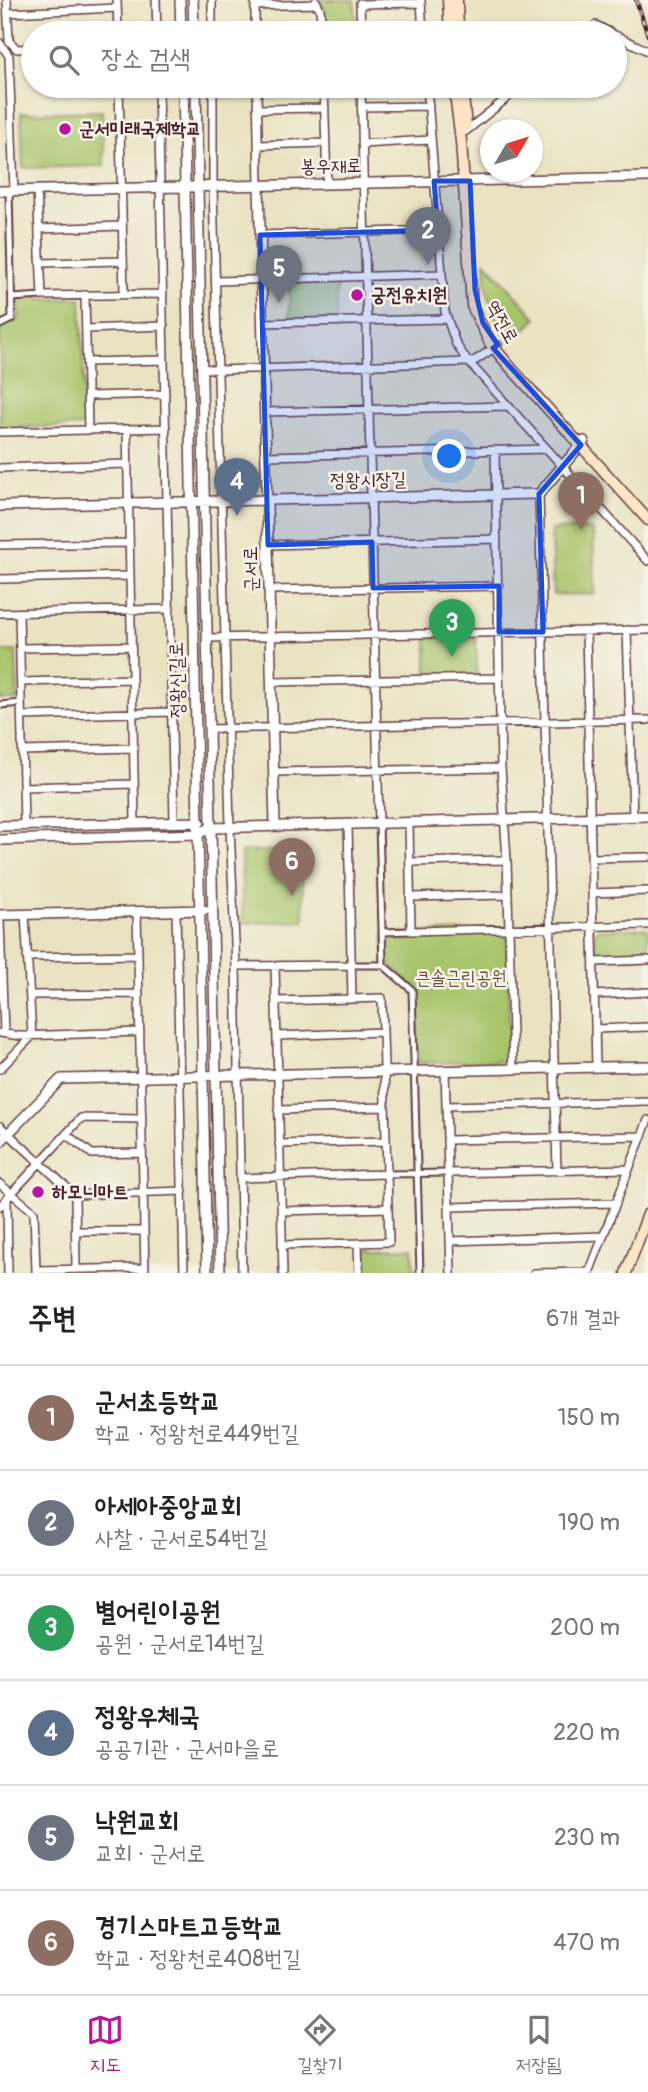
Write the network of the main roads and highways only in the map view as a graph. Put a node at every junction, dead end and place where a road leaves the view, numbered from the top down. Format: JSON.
{"nodes":[{"id":1,"x":448,"y":0,"type":"edge"},
{"id":2,"x":457,"y":0,"type":"edge"},
{"id":3,"x":449,"y":21,"type":"edge"},
{"id":4,"x":458,"y":21,"type":"edge"},
{"id":5,"x":456,"y":98,"type":"edge"},
{"id":6,"x":463,"y":98,"type":"edge"},
{"id":7,"x":467,"y":181,"type":"junction"},
{"id":8,"x":583,"y":443,"type":"junction"},
{"id":9,"x":648,"y":512,"type":"edge"},
{"id":10,"x":648,"y":520,"type":"edge"},
{"id":11,"x":648,"y":1214,"type":"edge"},
{"id":12,"x":625,"y":1273,"type":"edge"}],
"edges":[{"from":1,"to":3,"type":"main road"},
{"from":2,"to":4,"type":"main road"},
{"from":5,"to":7,"type":"main road","name":"역전로"},
{"from":6,"to":7,"type":"main road","name":"역전로"},
{"from":7,"to":8,"type":"main road","name":"역전로"},
{"from":8,"to":9,"type":"main road","name":"역전로"},
{"from":8,"to":10,"type":"main road","name":"역전로"},
{"from":11,"to":12,"type":"main road"}]}
